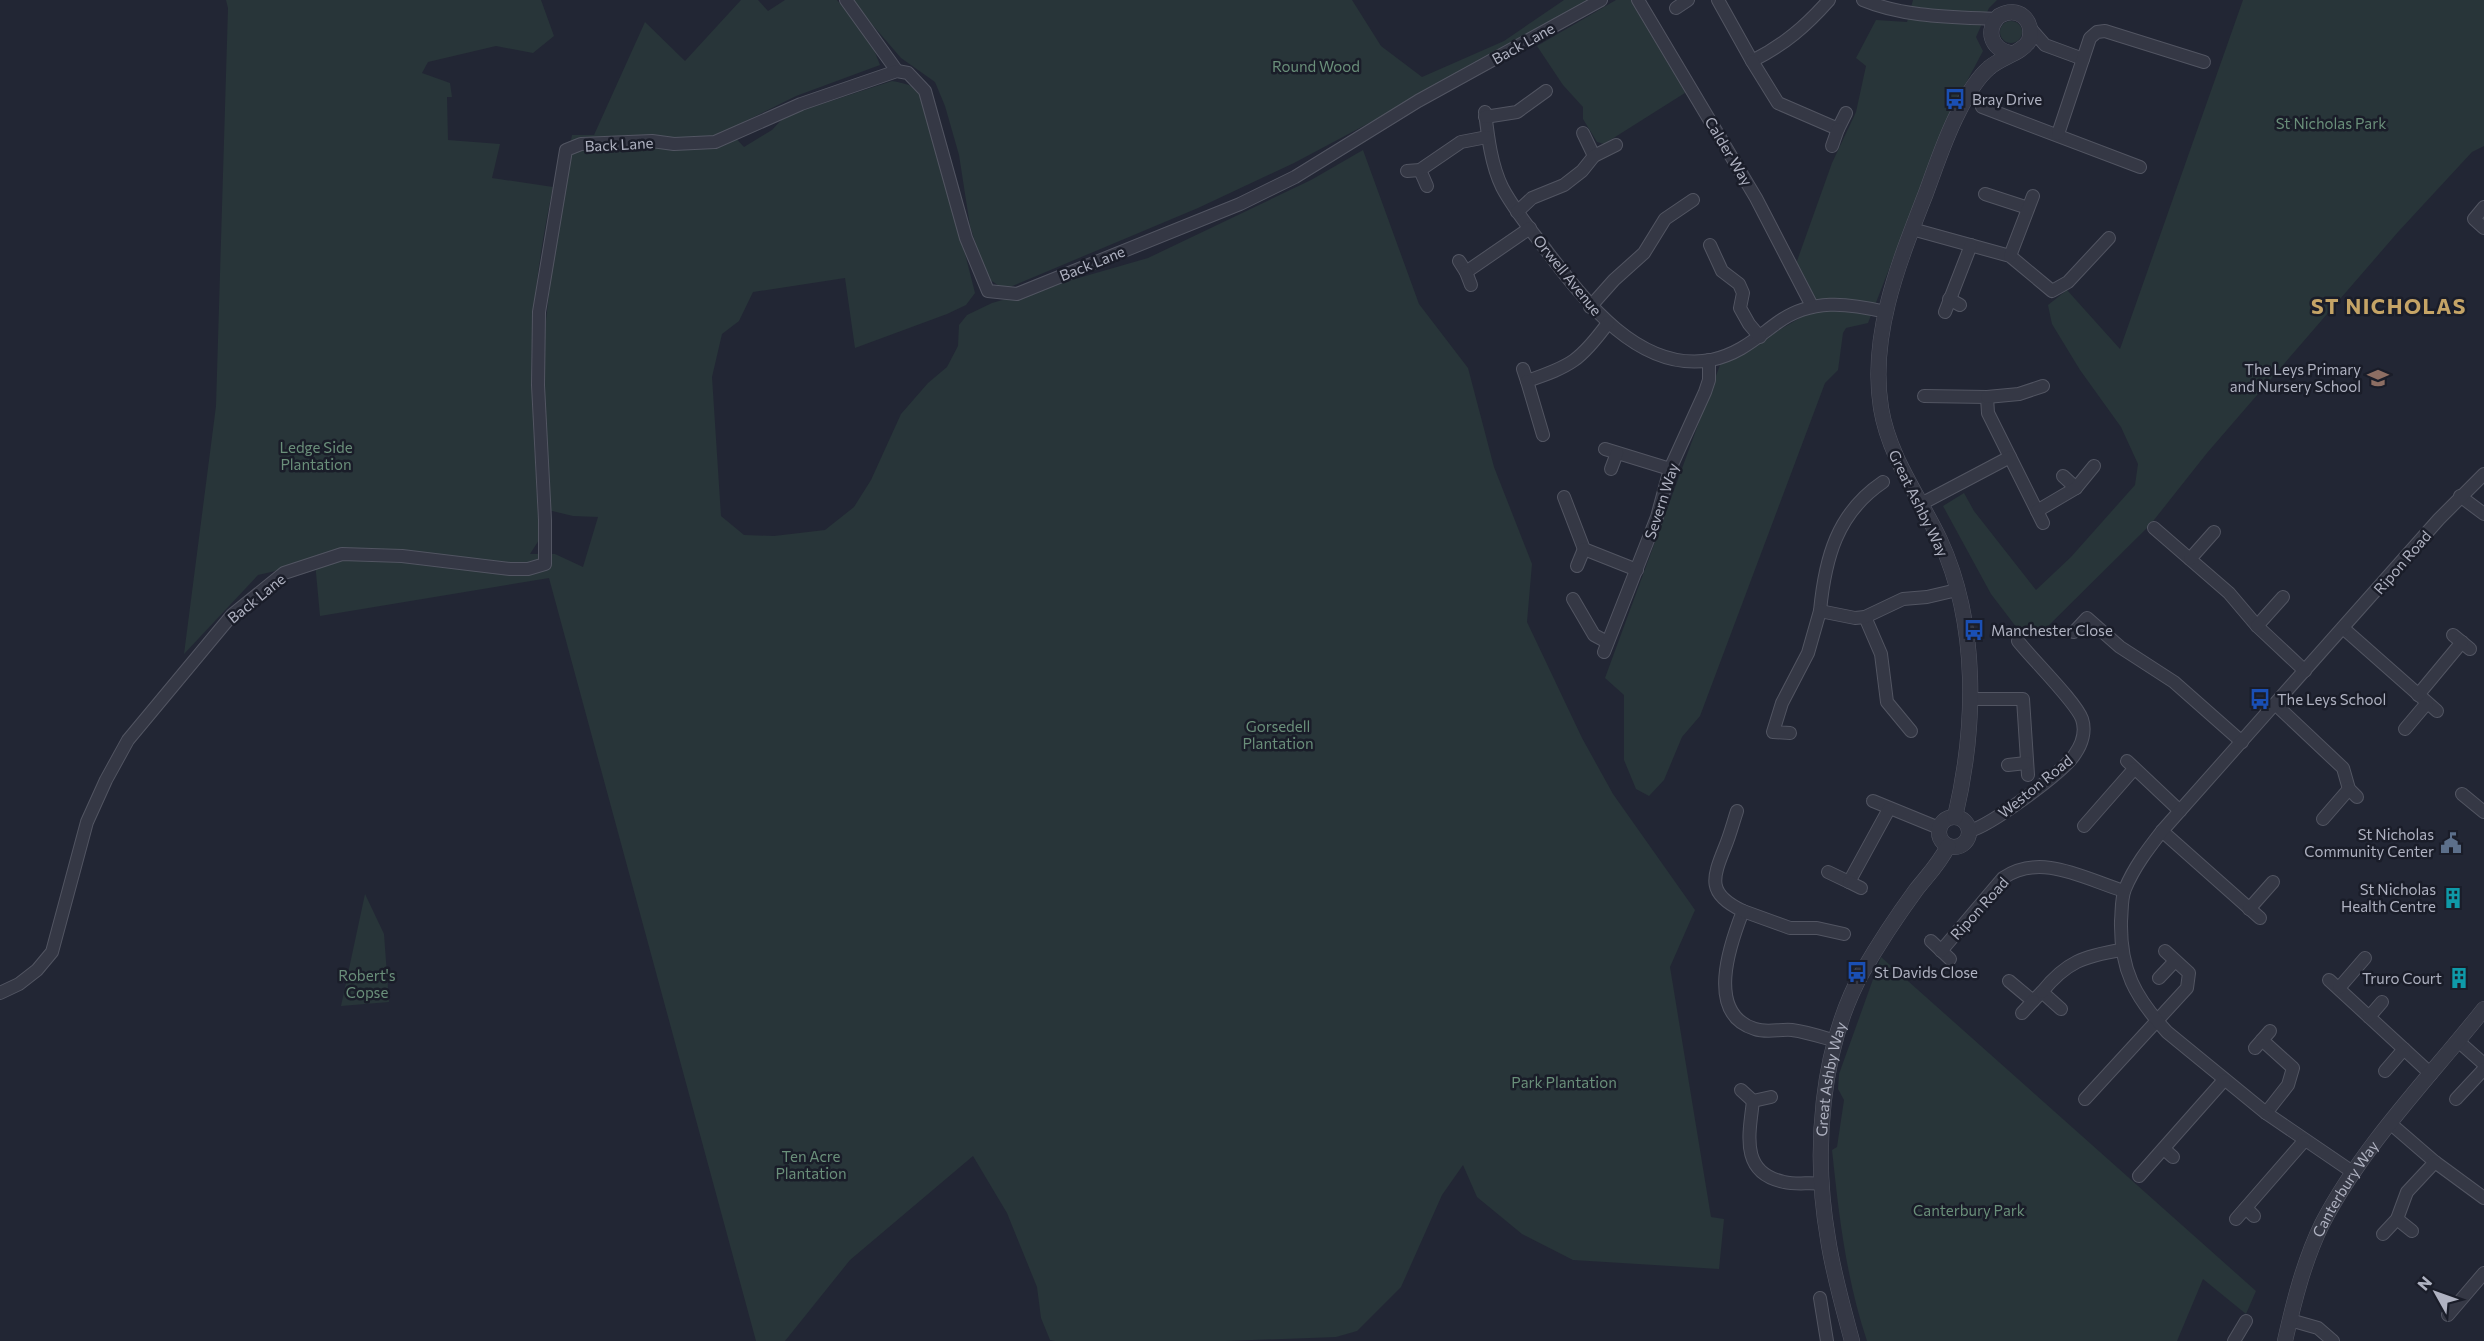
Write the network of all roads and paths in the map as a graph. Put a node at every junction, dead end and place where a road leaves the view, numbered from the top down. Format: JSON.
{"nodes":[{"id":1,"x":846,"y":0,"type":"edge"},
{"id":2,"x":1601,"y":0,"type":"edge"},
{"id":3,"x":1638,"y":0,"type":"edge"},
{"id":4,"x":1688,"y":0,"type":"edge"},
{"id":5,"x":1718,"y":0,"type":"edge"},
{"id":6,"x":1829,"y":0,"type":"edge"},
{"id":7,"x":1863,"y":0,"type":"edge"},
{"id":8,"x":2022,"y":0,"type":"edge"},
{"id":9,"x":1907,"y":6,"type":"edge"},
{"id":10,"x":1676,"y":8,"type":"dead end"},
{"id":11,"x":2001,"y":28,"type":"edge"},
{"id":12,"x":2027,"y":30,"type":"junction"},
{"id":13,"x":2083,"y":59,"type":"junction"},
{"id":14,"x":1752,"y":61,"type":"junction"},
{"id":15,"x":2204,"y":62,"type":"dead end"},
{"id":16,"x":897,"y":71,"type":"junction"},
{"id":17,"x":1546,"y":91,"type":"dead end"},
{"id":18,"x":1982,"y":107,"type":"dead end"},
{"id":19,"x":1846,"y":113,"type":"dead end"},
{"id":20,"x":1838,"y":129,"type":"junction"},
{"id":21,"x":1583,"y":133,"type":"dead end"},
{"id":22,"x":2058,"y":134,"type":"junction"},
{"id":23,"x":1487,"y":137,"type":"junction"},
{"id":24,"x":1616,"y":145,"type":"dead end"},
{"id":25,"x":1832,"y":146,"type":"dead end"},
{"id":26,"x":1594,"y":156,"type":"junction"},
{"id":27,"x":2140,"y":167,"type":"dead end"},
{"id":28,"x":1427,"y":186,"type":"dead end"},
{"id":29,"x":1986,"y":194,"type":"dead end"},
{"id":30,"x":2033,"y":196,"type":"dead end"},
{"id":31,"x":1693,"y":200,"type":"dead end"},
{"id":32,"x":2484,"y":207,"type":"edge"},
{"id":33,"x":2028,"y":208,"type":"junction"},
{"id":34,"x":1517,"y":212,"type":"junction"},
{"id":35,"x":1530,"y":228,"type":"junction"},
{"id":36,"x":2484,"y":228,"type":"edge"},
{"id":37,"x":1912,"y":229,"type":"junction"},
{"id":38,"x":2109,"y":238,"type":"dead end"},
{"id":39,"x":1710,"y":245,"type":"dead end"},
{"id":40,"x":1971,"y":245,"type":"junction"},
{"id":41,"x":2010,"y":256,"type":"junction"},
{"id":42,"x":1471,"y":285,"type":"dead end"},
{"id":43,"x":1952,"y":305,"type":"dead end"},
{"id":44,"x":1812,"y":306,"type":"junction"},
{"id":45,"x":1590,"y":307,"type":"junction"},
{"id":46,"x":1886,"y":312,"type":"junction"},
{"id":47,"x":1608,"y":323,"type":"junction"},
{"id":48,"x":1760,"y":337,"type":"junction"},
{"id":49,"x":1709,"y":360,"type":"junction"},
{"id":50,"x":1523,"y":369,"type":"dead end"},
{"id":51,"x":1527,"y":381,"type":"junction"},
{"id":52,"x":2043,"y":386,"type":"dead end"},
{"id":53,"x":1924,"y":396,"type":"dead end"},
{"id":54,"x":1987,"y":398,"type":"junction"},
{"id":55,"x":1543,"y":435,"type":"dead end"},
{"id":56,"x":2010,"y":456,"type":"junction"},
{"id":57,"x":2094,"y":466,"type":"dead end"},
{"id":58,"x":1611,"y":469,"type":"dead end"},
{"id":59,"x":1670,"y":469,"type":"junction"},
{"id":60,"x":2484,"y":474,"type":"edge"},
{"id":61,"x":2063,"y":476,"type":"dead end"},
{"id":62,"x":1883,"y":482,"type":"dead end"},
{"id":63,"x":2076,"y":488,"type":"junction"},
{"id":64,"x":2460,"y":496,"type":"junction"},
{"id":65,"x":1564,"y":497,"type":"dead end"},
{"id":66,"x":1921,"y":504,"type":"junction"},
{"id":67,"x":2484,"y":514,"type":"edge"},
{"id":68,"x":2154,"y":528,"type":"dead end"},
{"id":69,"x":2214,"y":532,"type":"dead end"},
{"id":70,"x":1584,"y":549,"type":"junction"},
{"id":71,"x":2190,"y":559,"type":"junction"},
{"id":72,"x":1577,"y":566,"type":"dead end"},
{"id":73,"x":1637,"y":570,"type":"junction"},
{"id":74,"x":1957,"y":590,"type":"junction"},
{"id":75,"x":2283,"y":597,"type":"dead end"},
{"id":76,"x":1573,"y":599,"type":"dead end"},
{"id":77,"x":1820,"y":611,"type":"junction"},
{"id":78,"x":1865,"y":617,"type":"junction"},
{"id":79,"x":2257,"y":626,"type":"junction"},
{"id":80,"x":2343,"y":628,"type":"junction"},
{"id":81,"x":2074,"y":632,"type":"dead end"},
{"id":82,"x":2018,"y":641,"type":"dead end"},
{"id":83,"x":2462,"y":642,"type":"dead end"},
{"id":84,"x":2304,"y":671,"type":"junction"},
{"id":85,"x":1970,"y":699,"type":"junction"},
{"id":86,"x":2427,"y":703,"type":"junction"},
{"id":87,"x":2275,"y":704,"type":"junction"},
{"id":88,"x":2404,"y":729,"type":"dead end"},
{"id":89,"x":1911,"y":731,"type":"dead end"},
{"id":90,"x":1790,"y":734,"type":"dead end"},
{"id":91,"x":2242,"y":741,"type":"junction"},
{"id":92,"x":2008,"y":765,"type":"dead end"},
{"id":93,"x":2462,"y":794,"type":"dead end"},
{"id":94,"x":1873,"y":801,"type":"dead end"},
{"id":95,"x":1889,"y":809,"type":"junction"},
{"id":96,"x":1737,"y":811,"type":"dead end"},
{"id":97,"x":2180,"y":811,"type":"junction"},
{"id":98,"x":2484,"y":812,"type":"edge"},
{"id":99,"x":1955,"y":817,"type":"junction"},
{"id":100,"x":2323,"y":819,"type":"dead end"},
{"id":101,"x":2084,"y":826,"type":"dead end"},
{"id":102,"x":1939,"y":828,"type":"junction"},
{"id":103,"x":1969,"y":831,"type":"junction"},
{"id":104,"x":2162,"y":831,"type":"junction"},
{"id":105,"x":1948,"y":846,"type":"junction"},
{"id":106,"x":1828,"y":872,"type":"dead end"},
{"id":107,"x":1849,"y":882,"type":"junction"},
{"id":108,"x":2273,"y":882,"type":"dead end"},
{"id":109,"x":1861,"y":888,"type":"dead end"},
{"id":110,"x":2124,"y":891,"type":"junction"},
{"id":111,"x":2249,"y":909,"type":"junction"},
{"id":112,"x":1743,"y":911,"type":"junction"},
{"id":113,"x":2260,"y":918,"type":"dead end"},
{"id":114,"x":1844,"y":934,"type":"dead end"},
{"id":115,"x":1931,"y":941,"type":"dead end"},
{"id":116,"x":2121,"y":950,"type":"junction"},
{"id":117,"x":2165,"y":951,"type":"dead end"},
{"id":118,"x":2365,"y":958,"type":"dead end"},
{"id":119,"x":2175,"y":961,"type":"junction"},
{"id":120,"x":2159,"y":978,"type":"dead end"},
{"id":121,"x":2009,"y":981,"type":"dead end"},
{"id":122,"x":0,"y":993,"type":"edge"},
{"id":123,"x":2037,"y":996,"type":"junction"},
{"id":124,"x":2382,"y":1002,"type":"dead end"},
{"id":125,"x":2061,"y":1009,"type":"dead end"},
{"id":126,"x":2484,"y":1009,"type":"edge"},
{"id":127,"x":2022,"y":1013,"type":"dead end"},
{"id":128,"x":2369,"y":1017,"type":"junction"},
{"id":129,"x":2157,"y":1021,"type":"junction"},
{"id":130,"x":2262,"y":1039,"type":"dead end"},
{"id":131,"x":1836,"y":1041,"type":"junction"},
{"id":132,"x":2458,"y":1041,"type":"junction"},
{"id":133,"x":2404,"y":1049,"type":"junction"},
{"id":134,"x":2484,"y":1064,"type":"edge"},
{"id":135,"x":2484,"y":1069,"type":"edge"},
{"id":136,"x":2385,"y":1071,"type":"dead end"},
{"id":137,"x":2431,"y":1074,"type":"junction"},
{"id":138,"x":2224,"y":1080,"type":"junction"},
{"id":139,"x":1741,"y":1090,"type":"dead end"},
{"id":140,"x":2089,"y":1091,"type":"dead end"},
{"id":141,"x":1771,"y":1097,"type":"dead end"},
{"id":142,"x":2456,"y":1099,"type":"dead end"},
{"id":143,"x":1754,"y":1101,"type":"junction"},
{"id":144,"x":2266,"y":1113,"type":"junction"},
{"id":145,"x":2391,"y":1124,"type":"junction"},
{"id":146,"x":2304,"y":1141,"type":"junction"},
{"id":147,"x":2435,"y":1162,"type":"junction"},
{"id":148,"x":2354,"y":1173,"type":"junction"},
{"id":149,"x":2139,"y":1176,"type":"dead end"},
{"id":150,"x":1822,"y":1184,"type":"junction"},
{"id":151,"x":2484,"y":1198,"type":"edge"},
{"id":152,"x":2236,"y":1219,"type":"dead end"},
{"id":153,"x":2397,"y":1219,"type":"junction"},
{"id":154,"x":2412,"y":1231,"type":"dead end"},
{"id":155,"x":2383,"y":1234,"type":"dead end"},
{"id":156,"x":2484,"y":1273,"type":"edge"},
{"id":157,"x":1820,"y":1298,"type":"dead end"},
{"id":158,"x":2451,"y":1307,"type":"dead end"},
{"id":159,"x":2290,"y":1320,"type":"junction"},
{"id":160,"x":2246,"y":1321,"type":"dead end"},
{"id":161,"x":1827,"y":1341,"type":"edge"},
{"id":162,"x":1852,"y":1341,"type":"edge"},
{"id":163,"x":2234,"y":1341,"type":"edge"},
{"id":164,"x":2285,"y":1341,"type":"edge"},
{"id":165,"x":2333,"y":1341,"type":"edge"}],
"edges":[{"from":1,"to":16,"type":"street"},
{"from":2,"to":16,"type":"street","name":"Back Lane"},
{"from":3,"to":44,"type":"street","name":"Calder Way"},
{"from":4,"to":10,"type":"street"},
{"from":5,"to":14,"type":"street"},
{"from":6,"to":14,"type":"street"},
{"from":7,"to":9,"type":"street"},
{"from":8,"to":12,"type":"street"},
{"from":9,"to":11,"type":"street"},
{"from":11,"to":12,"type":"street"},
{"from":11,"to":12,"type":"street","name":"Great Ashby Way"},
{"from":11,"to":37,"type":"street","name":"Great Ashby Way"},
{"from":12,"to":13,"type":"street"},
{"from":13,"to":15,"type":"street"},
{"from":13,"to":22,"type":"street"},
{"from":14,"to":20,"type":"street"},
{"from":16,"to":122,"type":"street","name":"Back Lane"},
{"from":17,"to":23,"type":"street","name":"Orwell Avenue"},
{"from":18,"to":22,"type":"street"},
{"from":19,"to":20,"type":"street"},
{"from":20,"to":25,"type":"street"},
{"from":21,"to":26,"type":"street"},
{"from":22,"to":27,"type":"street"},
{"from":23,"to":28,"type":"street"},
{"from":23,"to":34,"type":"street","name":"Orwell Avenue"},
{"from":24,"to":26,"type":"street"},
{"from":26,"to":34,"type":"street"},
{"from":29,"to":33,"type":"street"},
{"from":30,"to":33,"type":"street"},
{"from":31,"to":45,"type":"street"},
{"from":32,"to":36,"type":"street"},
{"from":33,"to":41,"type":"street"},
{"from":34,"to":35,"type":"street","name":"Orwell Avenue"},
{"from":35,"to":42,"type":"street"},
{"from":35,"to":45,"type":"street","name":"Orwell Avenue"},
{"from":37,"to":40,"type":"street"},
{"from":37,"to":46,"type":"street","name":"Great Ashby Way"},
{"from":38,"to":41,"type":"street"},
{"from":39,"to":48,"type":"street"},
{"from":40,"to":41,"type":"street"},
{"from":40,"to":43,"type":"street"},
{"from":44,"to":46,"type":"street","name":"Orwell Avenue"},
{"from":44,"to":48,"type":"street","name":"Orwell Avenue"},
{"from":45,"to":47,"type":"street","name":"Orwell Avenue"},
{"from":46,"to":66,"type":"street","name":"Great Ashby Way"},
{"from":47,"to":49,"type":"street","name":"Orwell Avenue"},
{"from":47,"to":51,"type":"street"},
{"from":48,"to":49,"type":"street","name":"Orwell Avenue"},
{"from":49,"to":59,"type":"street","name":"Severn Way"},
{"from":50,"to":51,"type":"street"},
{"from":51,"to":55,"type":"street"},
{"from":52,"to":54,"type":"street"},
{"from":53,"to":54,"type":"street"},
{"from":54,"to":56,"type":"street"},
{"from":56,"to":63,"type":"street"},
{"from":56,"to":66,"type":"street"},
{"from":57,"to":63,"type":"street"},
{"from":58,"to":59,"type":"street"},
{"from":59,"to":73,"type":"street","name":"Severn Way"},
{"from":60,"to":64,"type":"street","name":"Ripon Road"},
{"from":61,"to":63,"type":"street"},
{"from":62,"to":77,"type":"street"},
{"from":64,"to":67,"type":"street"},
{"from":64,"to":80,"type":"street","name":"Ripon Road"},
{"from":65,"to":70,"type":"street"},
{"from":66,"to":74,"type":"street","name":"Great Ashby Way"},
{"from":68,"to":71,"type":"street"},
{"from":69,"to":71,"type":"street"},
{"from":70,"to":72,"type":"street"},
{"from":70,"to":73,"type":"street"},
{"from":71,"to":79,"type":"street"},
{"from":73,"to":76,"type":"street","name":"Severn Way"},
{"from":74,"to":78,"type":"street"},
{"from":74,"to":85,"type":"street","name":"Great Ashby Way"},
{"from":75,"to":79,"type":"street"},
{"from":77,"to":78,"type":"street"},
{"from":77,"to":90,"type":"street"},
{"from":78,"to":89,"type":"street"},
{"from":79,"to":84,"type":"street"},
{"from":80,"to":84,"type":"street","name":"Ripon Road"},
{"from":80,"to":86,"type":"street"},
{"from":81,"to":91,"type":"street"},
{"from":82,"to":103,"type":"street","name":"Weston Road"},
{"from":83,"to":86,"type":"street"},
{"from":84,"to":87,"type":"street","name":"Ripon Road"},
{"from":85,"to":92,"type":"street"},
{"from":85,"to":99,"type":"street","name":"Great Ashby Way"},
{"from":86,"to":88,"type":"street"},
{"from":87,"to":91,"type":"street","name":"Ripon Road"},
{"from":87,"to":100,"type":"street"},
{"from":91,"to":97,"type":"street","name":"Ripon Road"},
{"from":93,"to":98,"type":"street"},
{"from":94,"to":95,"type":"street"},
{"from":95,"to":102,"type":"street"},
{"from":95,"to":107,"type":"street"},
{"from":96,"to":112,"type":"street"},
{"from":97,"to":101,"type":"street"},
{"from":97,"to":104,"type":"street","name":"Ripon Road"},
{"from":99,"to":102,"type":"street"},
{"from":99,"to":103,"type":"street"},
{"from":102,"to":105,"type":"street"},
{"from":103,"to":105,"type":"street","name":"Great Ashby Way"},
{"from":104,"to":110,"type":"street","name":"Ripon Road"},
{"from":104,"to":111,"type":"street"},
{"from":105,"to":131,"type":"street","name":"Great Ashby Way"},
{"from":106,"to":107,"type":"street"},
{"from":107,"to":109,"type":"street"},
{"from":108,"to":111,"type":"street"},
{"from":110,"to":115,"type":"street","name":"Ripon Road"},
{"from":110,"to":116,"type":"street","name":"Ripon Road"},
{"from":111,"to":113,"type":"street"},
{"from":112,"to":114,"type":"street"},
{"from":112,"to":131,"type":"street"},
{"from":116,"to":123,"type":"street"},
{"from":116,"to":129,"type":"street","name":"Ripon Road"},
{"from":117,"to":119,"type":"street"},
{"from":118,"to":128,"type":"street"},
{"from":119,"to":120,"type":"street"},
{"from":119,"to":129,"type":"street"},
{"from":121,"to":123,"type":"street"},
{"from":123,"to":125,"type":"street"},
{"from":123,"to":127,"type":"street"},
{"from":124,"to":128,"type":"street"},
{"from":126,"to":132,"type":"street","name":"Canterbury Way"},
{"from":128,"to":133,"type":"street"},
{"from":129,"to":138,"type":"street","name":"Ripon Road"},
{"from":129,"to":140,"type":"street"},
{"from":130,"to":144,"type":"street"},
{"from":131,"to":150,"type":"street","name":"Great Ashby Way"},
{"from":132,"to":134,"type":"street"},
{"from":132,"to":137,"type":"street","name":"Canterbury Way"},
{"from":133,"to":136,"type":"street"},
{"from":133,"to":137,"type":"street"},
{"from":135,"to":142,"type":"street"},
{"from":137,"to":145,"type":"street","name":"Canterbury Way"},
{"from":138,"to":144,"type":"street","name":"Ripon Road"},
{"from":138,"to":149,"type":"street"},
{"from":139,"to":143,"type":"street"},
{"from":141,"to":143,"type":"street"},
{"from":143,"to":150,"type":"street"},
{"from":144,"to":146,"type":"street","name":"Ripon Road"},
{"from":145,"to":147,"type":"street"},
{"from":145,"to":148,"type":"street","name":"Canterbury Way"},
{"from":146,"to":148,"type":"street","name":"Ripon Road"},
{"from":146,"to":152,"type":"street"},
{"from":147,"to":151,"type":"street"},
{"from":147,"to":153,"type":"street"},
{"from":148,"to":159,"type":"street","name":"Canterbury Way"},
{"from":150,"to":162,"type":"street","name":"Great Ashby Way"},
{"from":153,"to":154,"type":"street"},
{"from":153,"to":155,"type":"street"},
{"from":156,"to":158,"type":"street"},
{"from":157,"to":161,"type":"street"},
{"from":159,"to":164,"type":"street","name":"Canterbury Way"},
{"from":159,"to":165,"type":"street"},
{"from":160,"to":163,"type":"street"}]}
